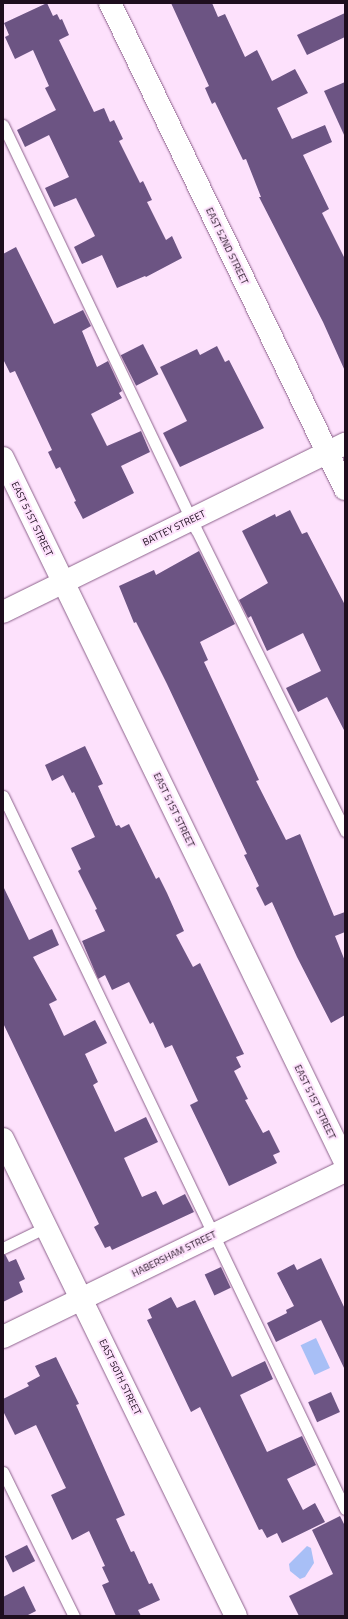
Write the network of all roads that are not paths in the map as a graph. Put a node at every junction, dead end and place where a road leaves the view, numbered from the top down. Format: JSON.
{"nodes":[{"id":1,"x":110,"y":3,"type":"edge"},
{"id":2,"x":3,"y":125,"type":"edge"},
{"id":3,"x":336,"y":448,"type":"edge"},
{"id":4,"x":3,"y":458,"type":"edge"},
{"id":5,"x":345,"y":489,"type":"edge"},
{"id":6,"x":191,"y":519,"type":"junction"},
{"id":7,"x":63,"y":582,"type":"junction"},
{"id":8,"x":3,"y":612,"type":"edge"},
{"id":9,"x":3,"y":796,"type":"edge"},
{"id":10,"x":345,"y":831,"type":"edge"},
{"id":11,"x":3,"y":1139,"type":"edge"},
{"id":12,"x":345,"y":1162,"type":"edge"},
{"id":13,"x":345,"y":1171,"type":"edge"},
{"id":14,"x":46,"y":1228,"type":"junction"},
{"id":15,"x":214,"y":1234,"type":"junction"},
{"id":16,"x":3,"y":1248,"type":"edge"},
{"id":17,"x":81,"y":1299,"type":"junction"},
{"id":18,"x":3,"y":1337,"type":"edge"},
{"id":19,"x":3,"y":1472,"type":"edge"},
{"id":20,"x":345,"y":1509,"type":"edge"},
{"id":21,"x":74,"y":1616,"type":"edge"},
{"id":22,"x":236,"y":1616,"type":"edge"}],
"edges":[{"from":1,"to":3,"type":"street","name":"EAST 52ND STREET"},
{"from":2,"to":6,"type":"lane"},
{"from":3,"to":5,"type":"street","name":"EAST 52ND STREET"},
{"from":3,"to":6,"type":"street","name":"BATTEY STREET"},
{"from":4,"to":7,"type":"street","name":"EAST 51ST STREET"},
{"from":6,"to":7,"type":"street","name":"BATTEY STREET"},
{"from":6,"to":10,"type":"lane"},
{"from":7,"to":8,"type":"street","name":"BATTEY STREET"},
{"from":7,"to":12,"type":"street","name":"EAST 51ST STREET"},
{"from":9,"to":15,"type":"lane"},
{"from":11,"to":14,"type":"street","name":"EAST 50TH STREET"},
{"from":13,"to":15,"type":"street","name":"HABERSHAM STREET"},
{"from":14,"to":16,"type":"lane"},
{"from":14,"to":17,"type":"street","name":"EAST 50TH STREET"},
{"from":15,"to":17,"type":"street","name":"HABERSHAM STREET"},
{"from":15,"to":20,"type":"lane"},
{"from":17,"to":18,"type":"street","name":"HABERSHAM STREET"},
{"from":17,"to":22,"type":"street","name":"EAST 50TH STREET"},
{"from":19,"to":21,"type":"lane"}]}
